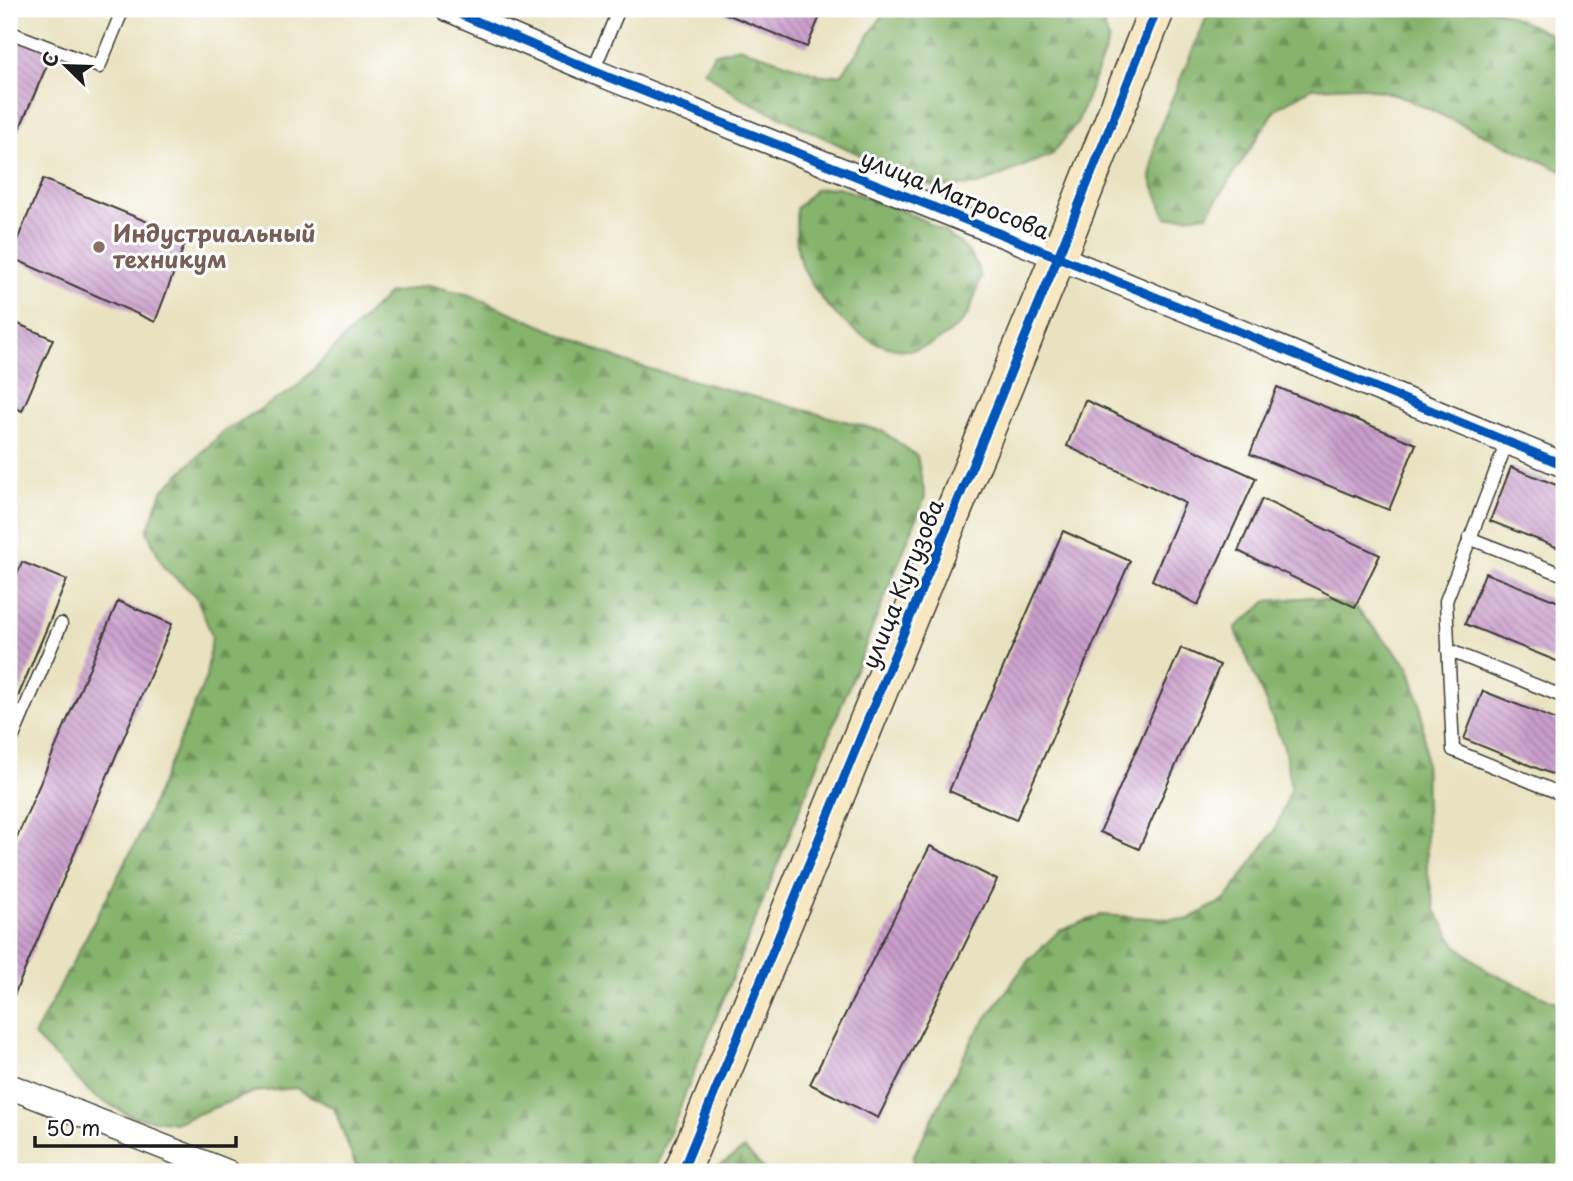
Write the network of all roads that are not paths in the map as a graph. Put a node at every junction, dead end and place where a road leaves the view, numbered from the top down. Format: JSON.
{"nodes":[{"id":1,"x":123,"y":9,"type":"edge"},
{"id":2,"x":448,"y":9,"type":"edge"},
{"id":3,"x":619,"y":9,"type":"edge"},
{"id":4,"x":1157,"y":9,"type":"edge"},
{"id":5,"x":9,"y":32,"type":"edge"},
{"id":6,"x":593,"y":71,"type":"junction"},
{"id":7,"x":1058,"y":257,"type":"junction"},
{"id":8,"x":1507,"y":443,"type":"junction"},
{"id":9,"x":1564,"y":466,"type":"edge"},
{"id":10,"x":1469,"y":538,"type":"junction"},
{"id":11,"x":1564,"y":575,"type":"edge"},
{"id":12,"x":61,"y":624,"type":"dead end"},
{"id":13,"x":1448,"y":650,"type":"junction"},
{"id":14,"x":1564,"y":697,"type":"edge"},
{"id":15,"x":9,"y":746,"type":"edge"},
{"id":16,"x":1564,"y":795,"type":"edge"},
{"id":17,"x":9,"y":1086,"type":"edge"},
{"id":18,"x":227,"y":1172,"type":"edge"},
{"id":19,"x":682,"y":1172,"type":"edge"}],
"edges":[{"from":1,"to":5,"type":"lane"},
{"from":2,"to":6,"type":"street","name":"улица Матросова"},
{"from":3,"to":6,"type":"lane"},
{"from":4,"to":7,"type":"street","name":"улица Кутузова"},
{"from":6,"to":7,"type":"street","name":"улица Матросова"},
{"from":7,"to":8,"type":"street","name":"улица Матросова"},
{"from":7,"to":19,"type":"street","name":"улица Кутузова"},
{"from":8,"to":9,"type":"street","name":"улица Матросова"},
{"from":8,"to":10,"type":"lane"},
{"from":10,"to":11,"type":"lane"},
{"from":10,"to":13,"type":"lane"},
{"from":12,"to":15,"type":"lane"},
{"from":13,"to":14,"type":"lane"},
{"from":13,"to":16,"type":"lane"},
{"from":17,"to":18,"type":"street"}]}
